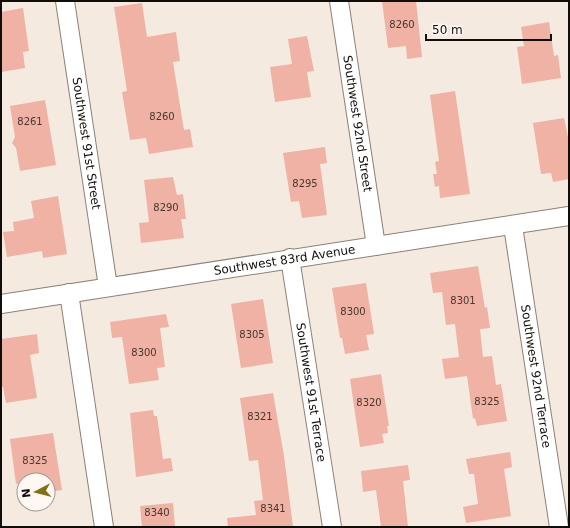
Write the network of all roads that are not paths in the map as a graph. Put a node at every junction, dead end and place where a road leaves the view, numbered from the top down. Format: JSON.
{"nodes":[{"id":1,"x":65,"y":1,"type":"edge"},
{"id":2,"x":339,"y":1,"type":"edge"},
{"id":3,"x":569,"y":216,"type":"edge"},
{"id":4,"x":513,"y":226,"type":"junction"},
{"id":5,"x":376,"y":246,"type":"junction"},
{"id":6,"x":290,"y":258,"type":"junction"},
{"id":7,"x":108,"y":287,"type":"junction"},
{"id":8,"x":69,"y":293,"type":"junction"},
{"id":9,"x":1,"y":304,"type":"edge"},
{"id":10,"x":104,"y":527,"type":"edge"},
{"id":11,"x":332,"y":527,"type":"edge"},
{"id":12,"x":559,"y":527,"type":"edge"}],
"edges":[{"from":1,"to":7,"type":"street","name":"Southwest 91st Street"},
{"from":2,"to":5,"type":"street","name":"Southwest 92nd Street"},
{"from":3,"to":4,"type":"street","name":"Southwest 83rd Avenue"},
{"from":4,"to":5,"type":"street","name":"Southwest 83rd Avenue"},
{"from":4,"to":12,"type":"street","name":"Southwest 92nd Terrace"},
{"from":5,"to":6,"type":"street","name":"Southwest 83rd Avenue"},
{"from":6,"to":7,"type":"street","name":"Southwest 83rd Avenue"},
{"from":6,"to":11,"type":"street","name":"Southwest 91st Terrace"},
{"from":7,"to":8,"type":"street","name":"Southwest 83rd Avenue"},
{"from":8,"to":9,"type":"street","name":"Southwest 83rd Avenue"},
{"from":8,"to":10,"type":"street"}]}
